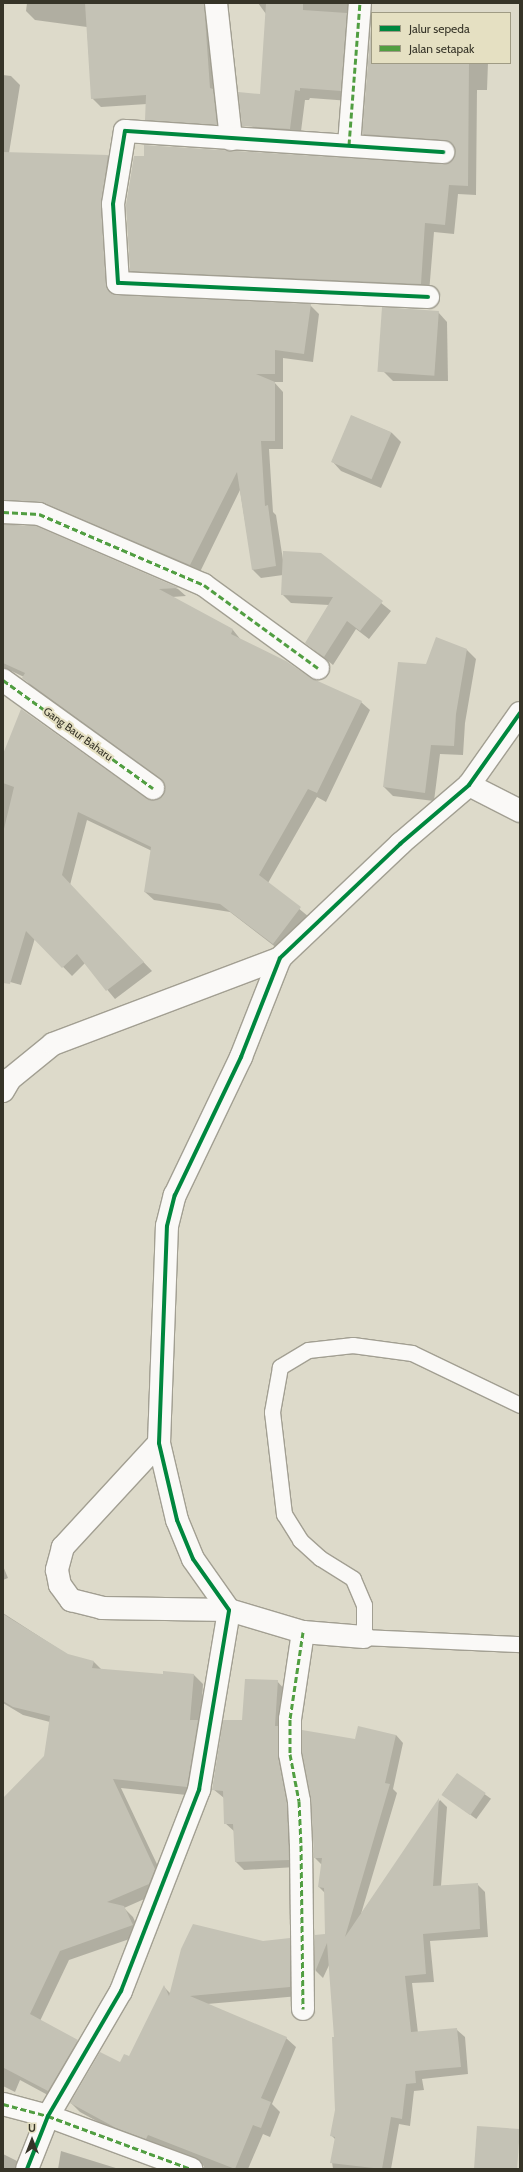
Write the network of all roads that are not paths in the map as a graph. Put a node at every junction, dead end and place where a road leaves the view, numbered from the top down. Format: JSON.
{"nodes":[{"id":1,"x":216,"y":3,"type":"edge"},
{"id":2,"x":360,"y":3,"type":"edge"},
{"id":3,"x":231,"y":139,"type":"junction"},
{"id":4,"x":349,"y":145,"type":"junction"},
{"id":5,"x":443,"y":152,"type":"dead end"},
{"id":6,"x":428,"y":297,"type":"dead end"},
{"id":7,"x":3,"y":512,"type":"edge"},
{"id":8,"x":318,"y":668,"type":"dead end"},
{"id":9,"x":3,"y":680,"type":"edge"},
{"id":10,"x":520,"y":713,"type":"edge"},
{"id":11,"x":469,"y":785,"type":"junction"},
{"id":12,"x":153,"y":788,"type":"dead end"},
{"id":13,"x":520,"y":811,"type":"edge"},
{"id":14,"x":280,"y":958,"type":"junction"},
{"id":15,"x":3,"y":1091,"type":"edge"},
{"id":16,"x":520,"y":1405,"type":"edge"},
{"id":17,"x":158,"y":1443,"type":"junction"},
{"id":18,"x":228,"y":1610,"type":"junction"},
{"id":19,"x":303,"y":1632,"type":"junction"},
{"id":20,"x":364,"y":1636,"type":"junction"},
{"id":21,"x":520,"y":1644,"type":"edge"},
{"id":22,"x":304,"y":2009,"type":"dead end"},
{"id":23,"x":3,"y":2104,"type":"edge"},
{"id":24,"x":48,"y":2116,"type":"junction"},
{"id":25,"x":27,"y":2169,"type":"edge"},
{"id":26,"x":191,"y":2169,"type":"edge"}],
"edges":[{"from":1,"to":3,"type":"street"},
{"from":2,"to":4,"type":"street"},
{"from":3,"to":4,"type":"street"},
{"from":3,"to":6,"type":"street"},
{"from":4,"to":5,"type":"street"},
{"from":7,"to":8,"type":"street"},
{"from":9,"to":12,"type":"street","name":"Gang Baur Baharu"},
{"from":10,"to":11,"type":"street"},
{"from":11,"to":13,"type":"street"},
{"from":11,"to":14,"type":"street"},
{"from":14,"to":15,"type":"street"},
{"from":14,"to":17,"type":"street"},
{"from":16,"to":20,"type":"lane"},
{"from":17,"to":18,"type":"street"},
{"from":17,"to":18,"type":"street"},
{"from":18,"to":19,"type":"street"},
{"from":18,"to":24,"type":"street"},
{"from":19,"to":20,"type":"street"},
{"from":19,"to":22,"type":"street"},
{"from":20,"to":21,"type":"lane"},
{"from":23,"to":24,"type":"street"},
{"from":24,"to":25,"type":"street"},
{"from":24,"to":26,"type":"street"}]}
